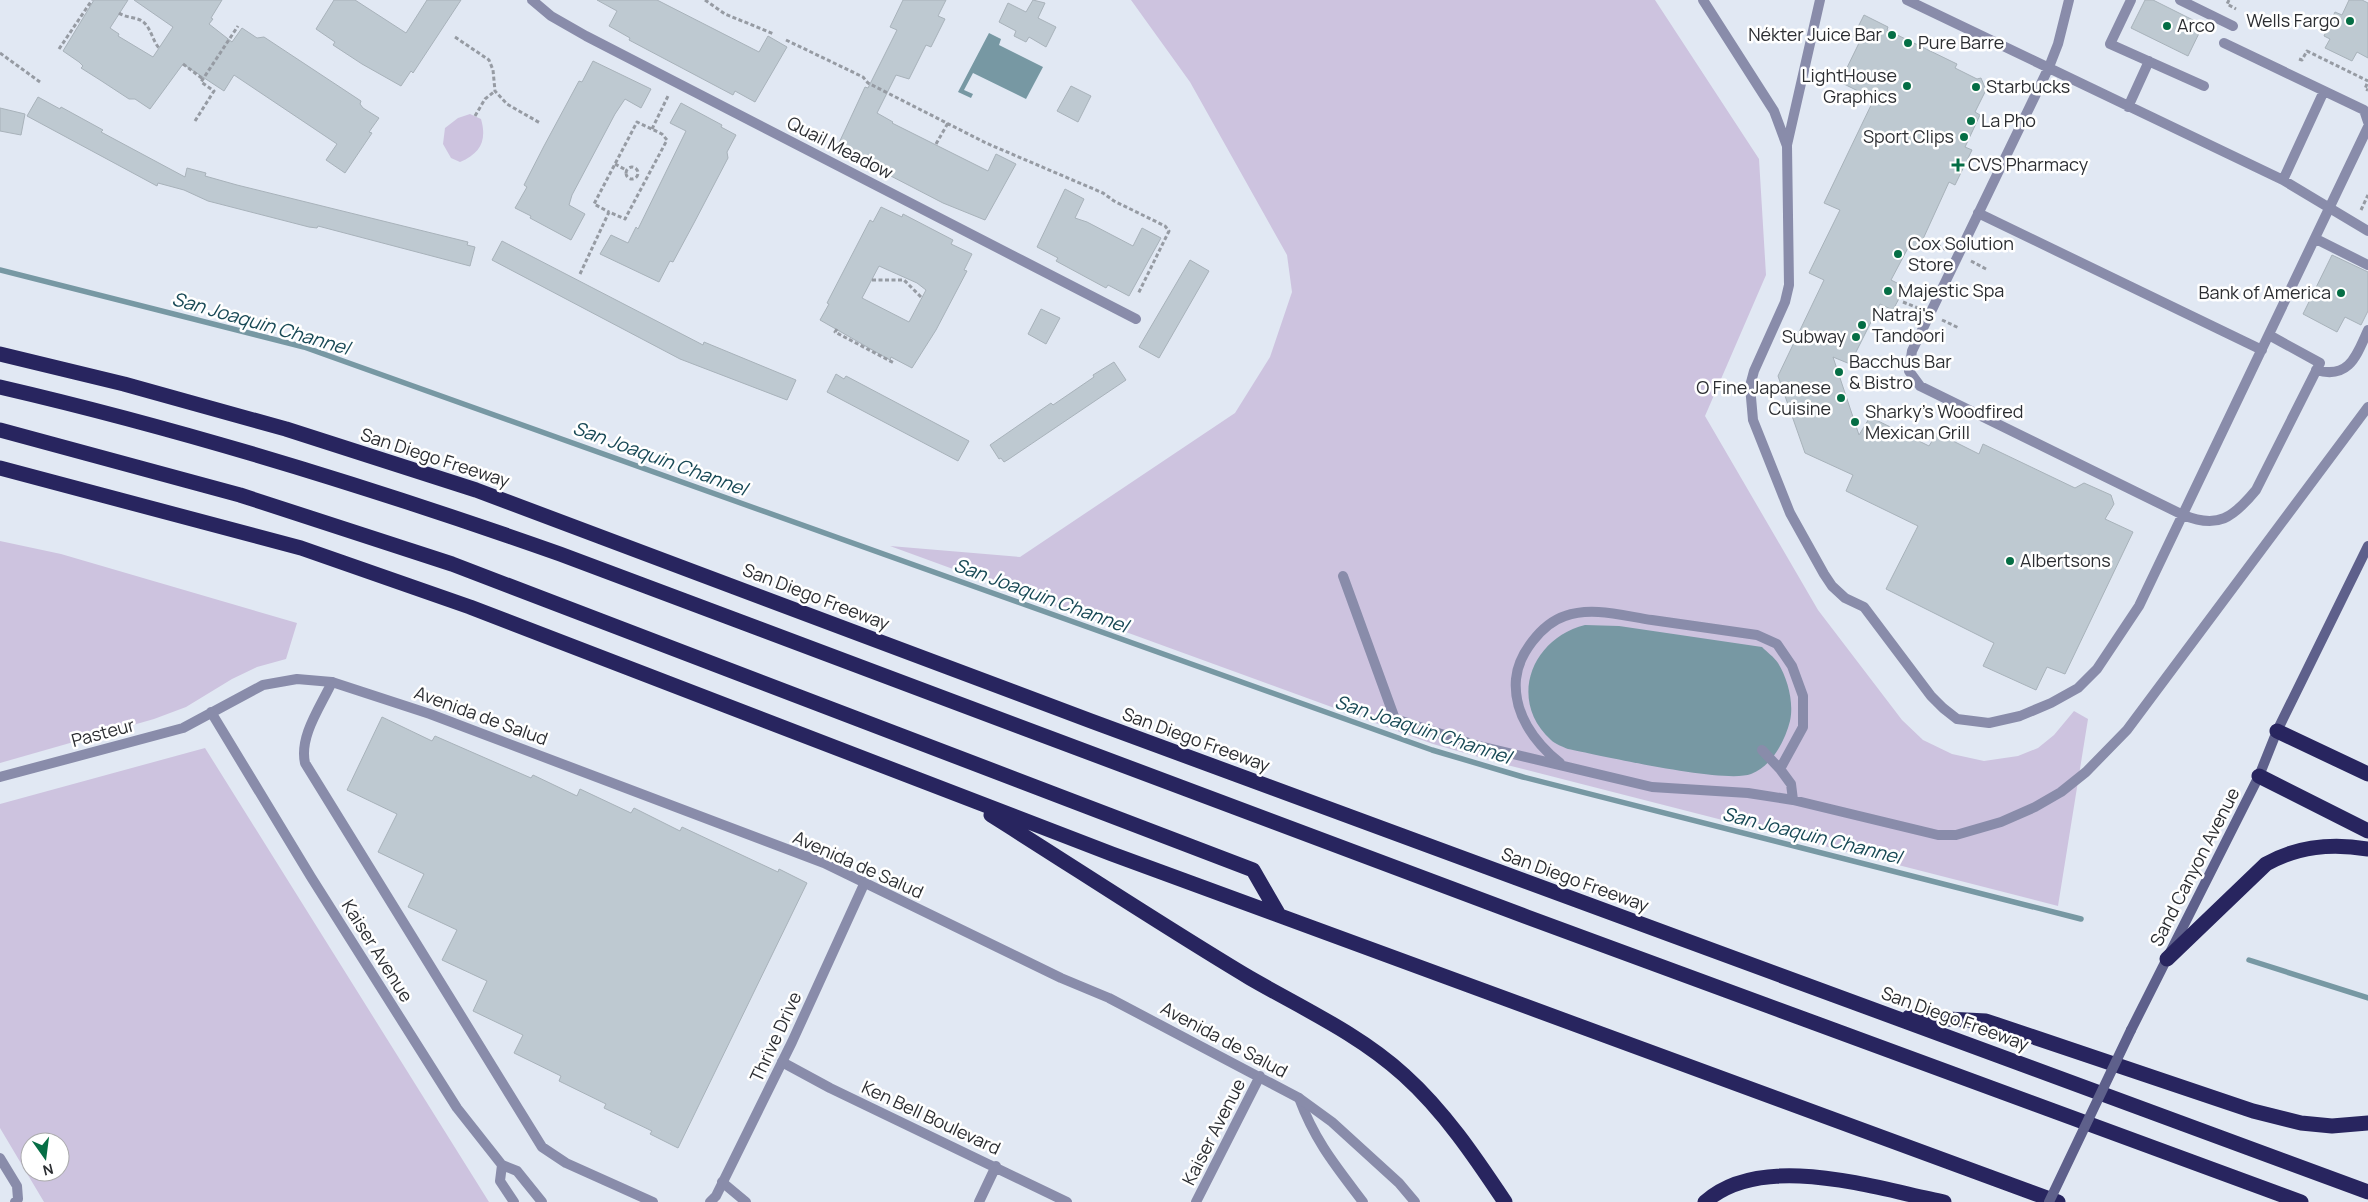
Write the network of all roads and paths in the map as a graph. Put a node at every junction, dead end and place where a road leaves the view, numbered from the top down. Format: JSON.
{"nodes":[{"id":1,"x":92,"y":0,"type":"edge"},
{"id":2,"x":705,"y":0,"type":"edge"},
{"id":3,"x":1703,"y":0,"type":"edge"},
{"id":4,"x":1820,"y":0,"type":"edge"},
{"id":5,"x":1907,"y":0,"type":"edge"},
{"id":6,"x":2069,"y":0,"type":"edge"},
{"id":7,"x":2131,"y":0,"type":"edge"},
{"id":8,"x":2180,"y":0,"type":"edge"},
{"id":9,"x":2229,"y":0,"type":"edge"},
{"id":10,"x":535,"y":1,"type":"edge"},
{"id":11,"x":2236,"y":9,"type":"dead end"},
{"id":12,"x":119,"y":13,"type":"dead end"},
{"id":13,"x":238,"y":26,"type":"dead end"},
{"id":14,"x":2233,"y":26,"type":"dead end"},
{"id":15,"x":774,"y":34,"type":"dead end"},
{"id":16,"x":455,"y":37,"type":"dead end"},
{"id":17,"x":786,"y":40,"type":"dead end"},
{"id":18,"x":2224,"y":44,"type":"dead end"},
{"id":19,"x":160,"y":48,"type":"dead end"},
{"id":20,"x":59,"y":49,"type":"dead end"},
{"id":21,"x":0,"y":53,"type":"edge"},
{"id":22,"x":2300,"y":59,"type":"dead end"},
{"id":23,"x":2149,"y":61,"type":"junction"},
{"id":24,"x":183,"y":64,"type":"dead end"},
{"id":25,"x":2049,"y":67,"type":"junction"},
{"id":26,"x":203,"y":79,"type":"junction"},
{"id":27,"x":40,"y":82,"type":"dead end"},
{"id":28,"x":2204,"y":86,"type":"dead end"},
{"id":29,"x":2368,"y":90,"type":"edge"},
{"id":30,"x":495,"y":91,"type":"junction"},
{"id":31,"x":2324,"y":91,"type":"junction"},
{"id":32,"x":670,"y":93,"type":"dead end"},
{"id":33,"x":2128,"y":107,"type":"junction"},
{"id":34,"x":475,"y":116,"type":"dead end"},
{"id":35,"x":195,"y":121,"type":"dead end"},
{"id":36,"x":2368,"y":122,"type":"edge"},
{"id":37,"x":540,"y":123,"type":"dead end"},
{"id":38,"x":948,"y":123,"type":"junction"},
{"id":39,"x":2368,"y":127,"type":"edge"},
{"id":40,"x":652,"y":129,"type":"junction"},
{"id":41,"x":936,"y":144,"type":"dead end"},
{"id":42,"x":1787,"y":146,"type":"junction"},
{"id":43,"x":615,"y":164,"type":"junction"},
{"id":44,"x":626,"y":170,"type":"junction"},
{"id":45,"x":637,"y":176,"type":"junction"},
{"id":46,"x":646,"y":180,"type":"junction"},
{"id":47,"x":2283,"y":180,"type":"junction"},
{"id":48,"x":2368,"y":195,"type":"edge"},
{"id":49,"x":2330,"y":210,"type":"junction"},
{"id":50,"x":2361,"y":210,"type":"dead end"},
{"id":51,"x":609,"y":212,"type":"junction"},
{"id":52,"x":1978,"y":213,"type":"junction"},
{"id":53,"x":2368,"y":231,"type":"edge"},
{"id":54,"x":2316,"y":239,"type":"junction"},
{"id":55,"x":1931,"y":242,"type":"dead end"},
{"id":56,"x":1948,"y":250,"type":"dead end"},
{"id":57,"x":1968,"y":260,"type":"dead end"},
{"id":58,"x":2368,"y":265,"type":"edge"},
{"id":59,"x":1988,"y":270,"type":"dead end"},
{"id":60,"x":580,"y":274,"type":"dead end"},
{"id":61,"x":872,"y":280,"type":"dead end"},
{"id":62,"x":1138,"y":294,"type":"dead end"},
{"id":63,"x":922,"y":298,"type":"dead end"},
{"id":64,"x":1903,"y":302,"type":"dead end"},
{"id":65,"x":1921,"y":310,"type":"dead end"},
{"id":66,"x":1136,"y":319,"type":"dead end"},
{"id":67,"x":1941,"y":319,"type":"dead end"},
{"id":68,"x":837,"y":328,"type":"dead end"},
{"id":69,"x":1960,"y":328,"type":"dead end"},
{"id":70,"x":2368,"y":330,"type":"edge"},
{"id":71,"x":2269,"y":335,"type":"junction"},
{"id":72,"x":2262,"y":350,"type":"junction"},
{"id":73,"x":0,"y":354,"type":"edge"},
{"id":74,"x":894,"y":363,"type":"dead end"},
{"id":75,"x":2316,"y":370,"type":"junction"},
{"id":76,"x":0,"y":387,"type":"edge"},
{"id":77,"x":2368,"y":407,"type":"edge"},
{"id":78,"x":0,"y":430,"type":"edge"},
{"id":79,"x":0,"y":468,"type":"edge"},
{"id":80,"x":2183,"y":515,"type":"junction"},
{"id":81,"x":2368,"y":546,"type":"edge"},
{"id":82,"x":1343,"y":576,"type":"dead end"},
{"id":83,"x":332,"y":682,"type":"junction"},
{"id":84,"x":212,"y":712,"type":"junction"},
{"id":85,"x":2278,"y":731,"type":"junction"},
{"id":86,"x":1762,"y":750,"type":"dead end"},
{"id":87,"x":1563,"y":765,"type":"junction"},
{"id":88,"x":1780,"y":769,"type":"junction"},
{"id":89,"x":2368,"y":774,"type":"edge"},
{"id":90,"x":2259,"y":776,"type":"junction"},
{"id":91,"x":0,"y":777,"type":"edge"},
{"id":92,"x":962,"y":796,"type":"junction"},
{"id":93,"x":1793,"y":800,"type":"junction"},
{"id":94,"x":2368,"y":831,"type":"edge"},
{"id":95,"x":2368,"y":849,"type":"edge"},
{"id":96,"x":865,"y":882,"type":"junction"},
{"id":97,"x":1279,"y":915,"type":"junction"},
{"id":98,"x":2167,"y":959,"type":"junction"},
{"id":99,"x":1892,"y":1017,"type":"junction"},
{"id":100,"x":782,"y":1062,"type":"junction"},
{"id":101,"x":1260,"y":1076,"type":"junction"},
{"id":102,"x":1299,"y":1098,"type":"junction"},
{"id":103,"x":2368,"y":1123,"type":"edge"},
{"id":104,"x":0,"y":1158,"type":"edge"},
{"id":105,"x":502,"y":1165,"type":"junction"},
{"id":106,"x":996,"y":1166,"type":"junction"},
{"id":107,"x":722,"y":1182,"type":"junction"},
{"id":108,"x":2368,"y":1192,"type":"edge"},
{"id":109,"x":15,"y":1202,"type":"edge"},
{"id":110,"x":514,"y":1202,"type":"edge"},
{"id":111,"x":542,"y":1202,"type":"edge"},
{"id":112,"x":652,"y":1202,"type":"edge"},
{"id":113,"x":710,"y":1202,"type":"edge"},
{"id":114,"x":746,"y":1202,"type":"edge"},
{"id":115,"x":979,"y":1202,"type":"edge"},
{"id":116,"x":1067,"y":1202,"type":"edge"},
{"id":117,"x":1196,"y":1202,"type":"edge"},
{"id":118,"x":1363,"y":1202,"type":"edge"},
{"id":119,"x":1415,"y":1202,"type":"edge"},
{"id":120,"x":1504,"y":1202,"type":"edge"},
{"id":121,"x":1705,"y":1202,"type":"edge"},
{"id":122,"x":1944,"y":1202,"type":"edge"},
{"id":123,"x":2049,"y":1202,"type":"edge"},
{"id":124,"x":2058,"y":1202,"type":"edge"},
{"id":125,"x":2302,"y":1202,"type":"edge"}],
"edges":[{"from":1,"to":20,"type":"path"},
{"from":2,"to":15,"type":"path"},
{"from":3,"to":42,"type":"street"},
{"from":4,"to":42,"type":"street"},
{"from":5,"to":25,"type":"street"},
{"from":6,"to":25,"type":"street"},
{"from":7,"to":23,"type":"street"},
{"from":8,"to":14,"type":"street"},
{"from":9,"to":11,"type":"path"},
{"from":10,"to":66,"type":"street","name":"Quail Meadow"},
{"from":12,"to":19,"type":"path"},
{"from":13,"to":26,"type":"path"},
{"from":16,"to":30,"type":"path"},
{"from":17,"to":38,"type":"path"},
{"from":18,"to":31,"type":"street"},
{"from":21,"to":27,"type":"path"},
{"from":22,"to":29,"type":"path"},
{"from":23,"to":28,"type":"street"},
{"from":23,"to":33,"type":"street"},
{"from":24,"to":26,"type":"path"},
{"from":25,"to":33,"type":"street"},
{"from":25,"to":52,"type":"street"},
{"from":26,"to":35,"type":"path"},
{"from":30,"to":34,"type":"path"},
{"from":30,"to":37,"type":"path"},
{"from":31,"to":36,"type":"street"},
{"from":31,"to":47,"type":"street"},
{"from":32,"to":40,"type":"path"},
{"from":33,"to":47,"type":"street"},
{"from":38,"to":41,"type":"path"},
{"from":38,"to":62,"type":"path"},
{"from":39,"to":49,"type":"street"},
{"from":40,"to":43,"type":"path"},
{"from":40,"to":46,"type":"path"},
{"from":42,"to":80,"type":"street"},
{"from":43,"to":44,"type":"path"},
{"from":43,"to":51,"type":"path"},
{"from":44,"to":45,"type":"path"},
{"from":44,"to":45,"type":"path"},
{"from":45,"to":46,"type":"path"},
{"from":46,"to":51,"type":"path"},
{"from":47,"to":49,"type":"street"},
{"from":48,"to":50,"type":"path"},
{"from":49,"to":53,"type":"street"},
{"from":49,"to":54,"type":"street"},
{"from":51,"to":60,"type":"path"},
{"from":52,"to":72,"type":"street"},
{"from":52,"to":80,"type":"street"},
{"from":54,"to":58,"type":"street"},
{"from":54,"to":71,"type":"street"},
{"from":55,"to":56,"type":"path"},
{"from":57,"to":59,"type":"path"},
{"from":61,"to":63,"type":"path"},
{"from":64,"to":65,"type":"path"},
{"from":67,"to":69,"type":"path"},
{"from":68,"to":74,"type":"path"},
{"from":70,"to":75,"type":"street"},
{"from":71,"to":72,"type":"street"},
{"from":71,"to":75,"type":"street"},
{"from":72,"to":80,"type":"street"},
{"from":73,"to":99,"type":"highway","name":"San Diego Freeway"},
{"from":75,"to":80,"type":"street"},
{"from":76,"to":125,"type":"highway"},
{"from":77,"to":93,"type":"street"},
{"from":78,"to":97,"type":"highway"},
{"from":79,"to":92,"type":"highway"},
{"from":81,"to":85,"type":"main road","name":"Sand Canyon Avenue"},
{"from":82,"to":87,"type":"street"},
{"from":83,"to":84,"type":"street","name":"Avenida de Salud"},
{"from":83,"to":96,"type":"street","name":"Avenida de Salud"},
{"from":83,"to":112,"type":"street"},
{"from":84,"to":91,"type":"street","name":"Pasteur"},
{"from":84,"to":105,"type":"street","name":"Kaiser Avenue"},
{"from":85,"to":89,"type":"highway"},
{"from":85,"to":90,"type":"main road","name":"Sand Canyon Avenue"},
{"from":86,"to":88,"type":"street"},
{"from":87,"to":88,"type":"street"},
{"from":87,"to":93,"type":"street"},
{"from":88,"to":93,"type":"street"},
{"from":90,"to":94,"type":"highway"},
{"from":90,"to":98,"type":"main road","name":"Sand Canyon Avenue"},
{"from":92,"to":97,"type":"highway"},
{"from":92,"to":120,"type":"highway"},
{"from":95,"to":98,"type":"highway"},
{"from":96,"to":100,"type":"street","name":"Thrive Drive"},
{"from":96,"to":101,"type":"street","name":"Avenida de Salud"},
{"from":97,"to":124,"type":"highway"},
{"from":98,"to":123,"type":"main road","name":"Sand Canyon Avenue","bridge":true},
{"from":99,"to":103,"type":"highway"},
{"from":99,"to":108,"type":"highway","name":"San Diego Freeway"},
{"from":100,"to":106,"type":"street","name":"Ken Bell Boulevard"},
{"from":100,"to":107,"type":"street","name":"Thrive Drive"},
{"from":101,"to":102,"type":"street","name":"Avenida de Salud"},
{"from":101,"to":117,"type":"street","name":"Kaiser Avenue"},
{"from":102,"to":118,"type":"street"},
{"from":102,"to":119,"type":"street","name":"Avenida de Salud"},
{"from":104,"to":109,"type":"street"},
{"from":105,"to":110,"type":"street"},
{"from":105,"to":111,"type":"street"},
{"from":106,"to":115,"type":"street"},
{"from":106,"to":116,"type":"street","name":"Ken Bell Boulevard"},
{"from":107,"to":113,"type":"street","name":"Thrive Drive"},
{"from":107,"to":114,"type":"street"},
{"from":121,"to":122,"type":"highway"}]}
